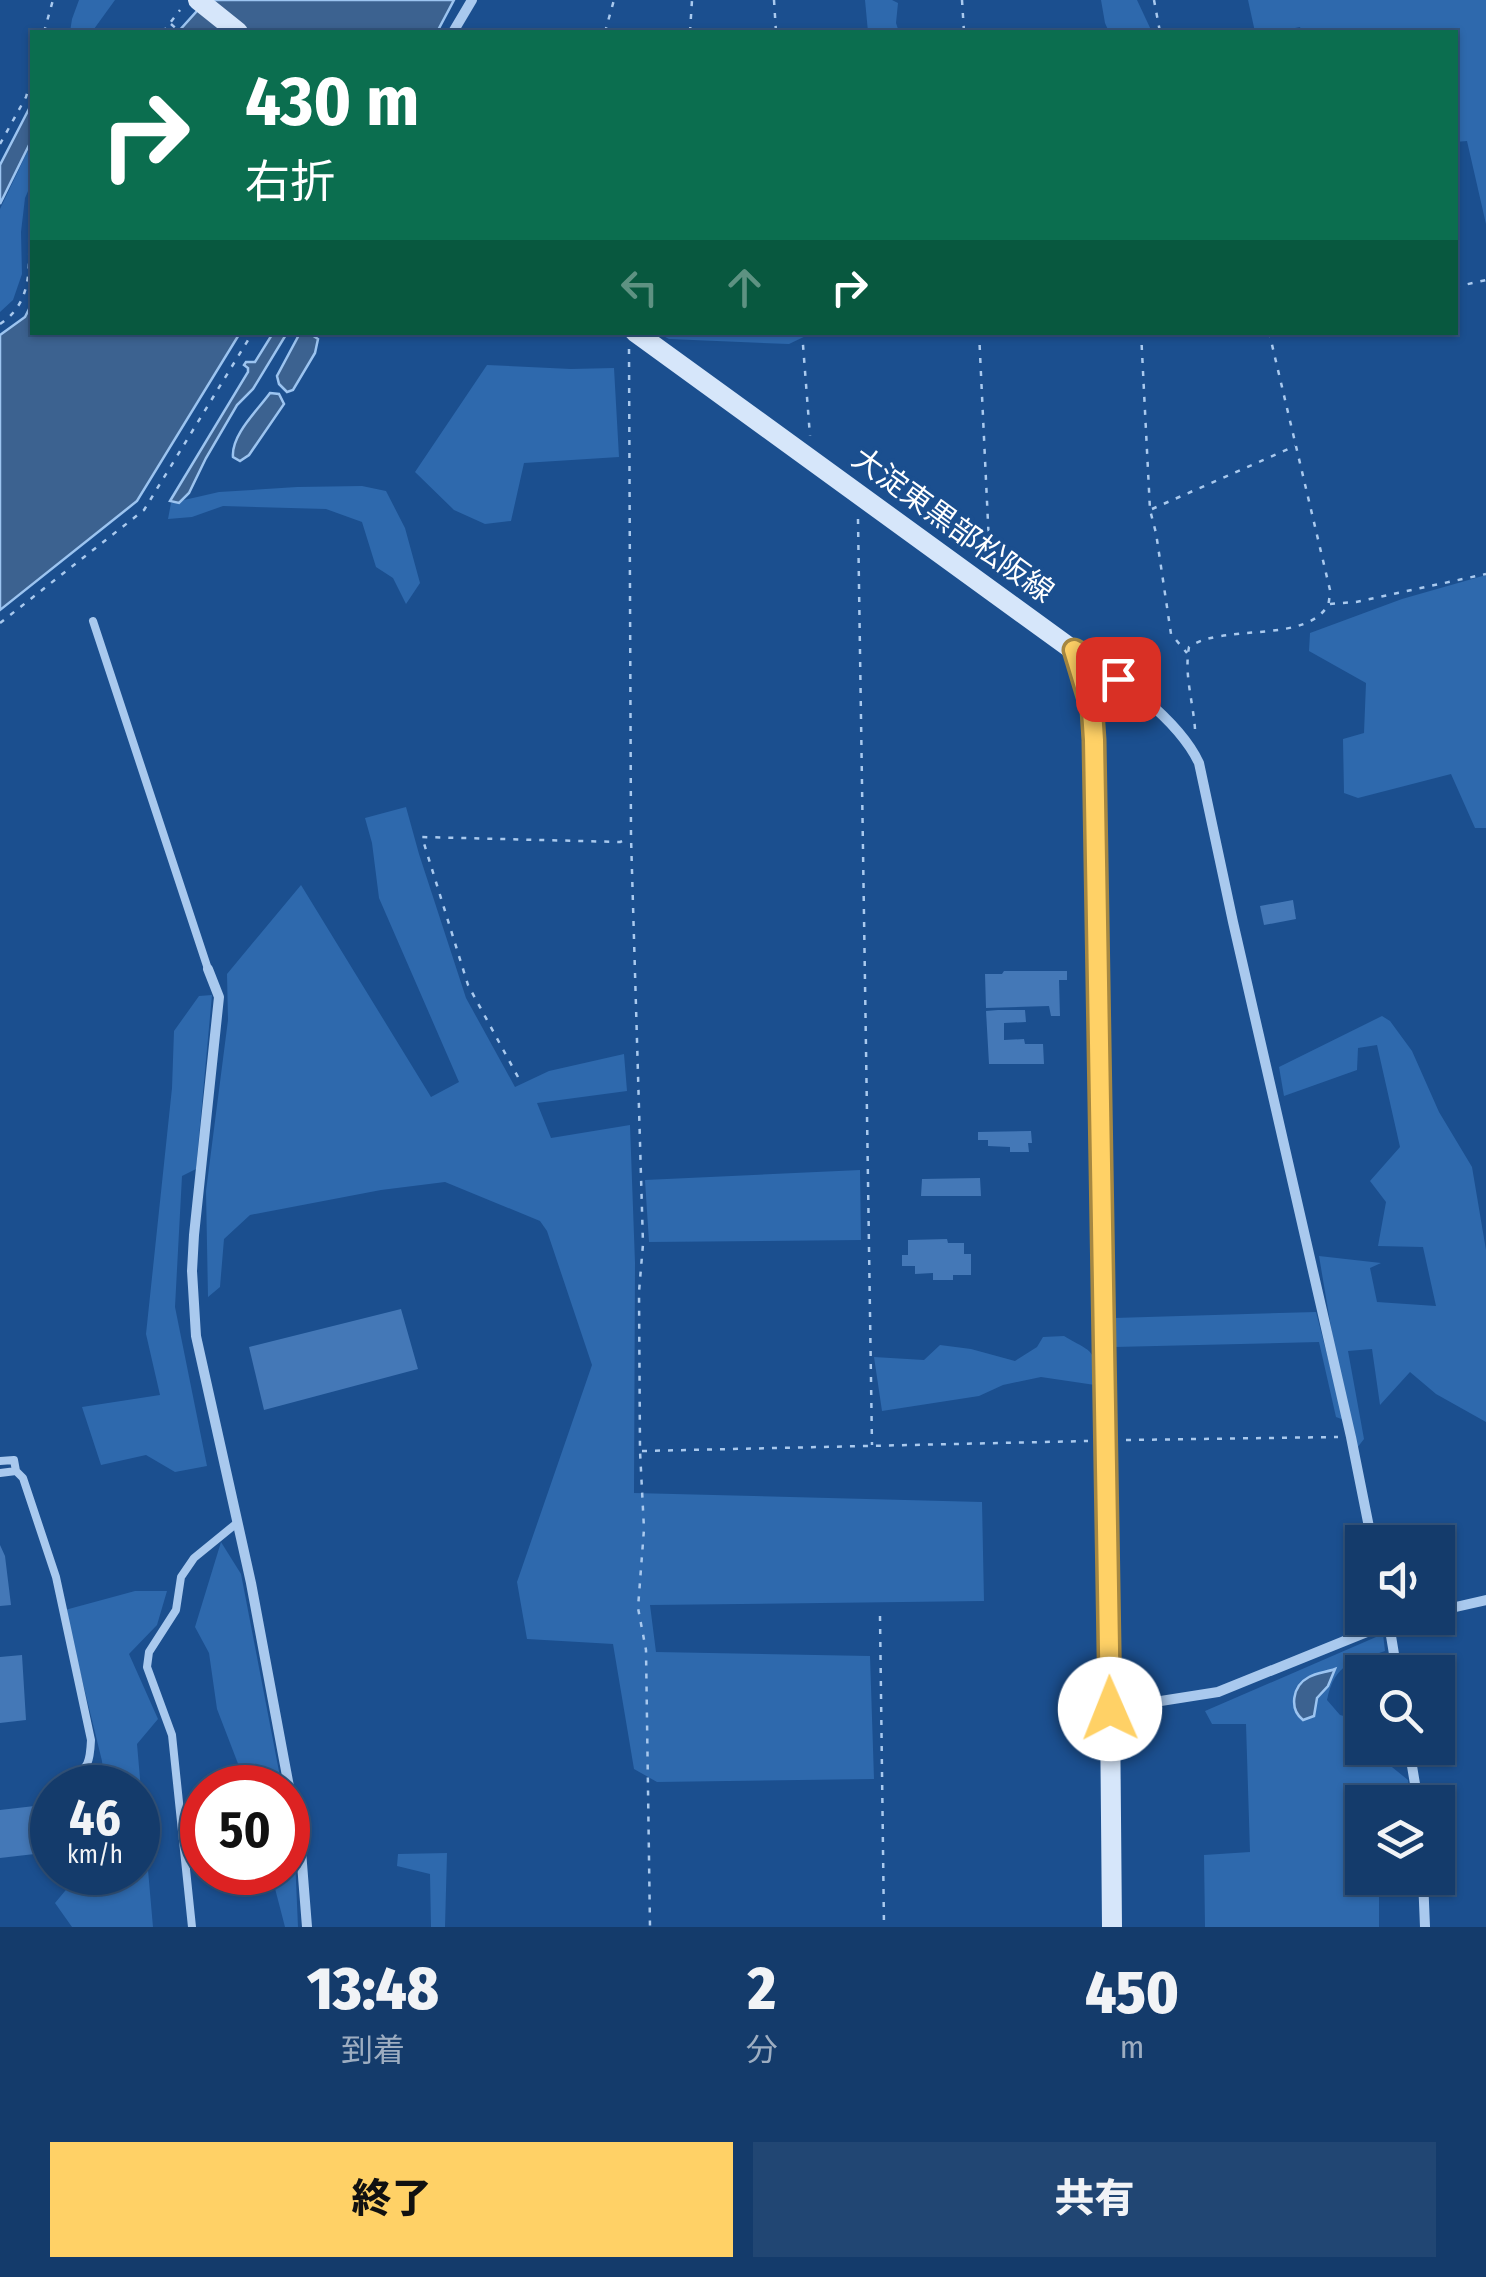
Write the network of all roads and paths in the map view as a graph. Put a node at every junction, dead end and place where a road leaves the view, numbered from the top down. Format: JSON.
{"nodes":[{"id":1,"x":53,"y":0,"type":"edge"},
{"id":2,"x":472,"y":0,"type":"edge"},
{"id":3,"x":614,"y":0,"type":"edge"},
{"id":4,"x":692,"y":0,"type":"edge"},
{"id":5,"x":774,"y":0,"type":"edge"},
{"id":6,"x":962,"y":0,"type":"edge"},
{"id":7,"x":1154,"y":0,"type":"edge"},
{"id":8,"x":191,"y":1,"type":"edge"},
{"id":9,"x":171,"y":24,"type":"junction"},
{"id":10,"x":45,"y":30,"type":"edge"},
{"id":11,"x":165,"y":30,"type":"edge"},
{"id":12,"x":178,"y":30,"type":"edge"},
{"id":13,"x":235,"y":30,"type":"edge"},
{"id":14,"x":454,"y":30,"type":"edge"},
{"id":15,"x":606,"y":30,"type":"edge"},
{"id":16,"x":690,"y":30,"type":"edge"},
{"id":17,"x":776,"y":30,"type":"edge"},
{"id":18,"x":964,"y":30,"type":"edge"},
{"id":19,"x":1160,"y":30,"type":"edge"},
{"id":20,"x":30,"y":84,"type":"edge"},
{"id":21,"x":0,"y":144,"type":"edge"},
{"id":22,"x":30,"y":274,"type":"edge"},
{"id":23,"x":1486,"y":280,"type":"edge"},
{"id":24,"x":1458,"y":287,"type":"edge"},
{"id":25,"x":0,"y":324,"type":"edge"},
{"id":26,"x":251,"y":335,"type":"edge"},
{"id":27,"x":802,"y":335,"type":"edge"},
{"id":28,"x":979,"y":335,"type":"edge"},
{"id":29,"x":1141,"y":335,"type":"edge"},
{"id":30,"x":1270,"y":335,"type":"edge"},
{"id":31,"x":632,"y":342,"type":"edge"},
{"id":32,"x":1297,"y":445,"type":"junction"},
{"id":33,"x":804,"y":454,"type":"junction"},
{"id":34,"x":858,"y":493,"type":"junction"},
{"id":35,"x":1150,"y":510,"type":"junction"},
{"id":36,"x":1486,"y":574,"type":"edge"},
{"id":37,"x":986,"y":586,"type":"junction"},
{"id":38,"x":1329,"y":604,"type":"junction"},
{"id":39,"x":93,"y":621,"type":"dead end"},
{"id":40,"x":0,"y":623,"type":"edge"},
{"id":41,"x":1074,"y":650,"type":"junction"},
{"id":42,"x":1188,"y":654,"type":"junction"},
{"id":43,"x":1190,"y":745,"type":"junction"},
{"id":44,"x":631,"y":837,"type":"junction"},
{"id":45,"x":208,"y":970,"type":"joint"},
{"id":46,"x":518,"y":1077,"type":"dead end"},
{"id":47,"x":1351,"y":1437,"type":"junction"},
{"id":48,"x":1106,"y":1441,"type":"junction"},
{"id":49,"x":872,"y":1444,"type":"junction"},
{"id":50,"x":640,"y":1451,"type":"junction"},
{"id":51,"x":0,"y":1461,"type":"edge"},
{"id":52,"x":16,"y":1470,"type":"junction"},
{"id":53,"x":0,"y":1473,"type":"edge"},
{"id":54,"x":238,"y":1523,"type":"junction"},
{"id":55,"x":1369,"y":1525,"type":"edge"},
{"id":56,"x":1486,"y":1600,"type":"edge"},
{"id":57,"x":1455,"y":1607,"type":"edge"},
{"id":58,"x":880,"y":1616,"type":"dead end"},
{"id":59,"x":1353,"y":1635,"type":"edge"},
{"id":60,"x":1110,"y":1709,"type":"junction"},
{"id":61,"x":87,"y":1765,"type":"edge"},
{"id":62,"x":1424,"y":1895,"type":"edge"},
{"id":63,"x":192,"y":1927,"type":"edge"},
{"id":64,"x":308,"y":1927,"type":"edge"},
{"id":65,"x":650,"y":1927,"type":"edge"},
{"id":66,"x":884,"y":1927,"type":"edge"},
{"id":67,"x":1112,"y":1927,"type":"edge"},
{"id":68,"x":1426,"y":1927,"type":"edge"}],
"edges":[{"from":1,"to":10,"type":"path"},
{"from":2,"to":14,"type":"street"},
{"from":3,"to":15,"type":"path"},
{"from":4,"to":16,"type":"path"},
{"from":5,"to":17,"type":"path"},
{"from":6,"to":18,"type":"path"},
{"from":7,"to":19,"type":"path"},
{"from":8,"to":9,"type":"path"},
{"from":8,"to":13,"type":"main road"},
{"from":9,"to":11,"type":"path"},
{"from":9,"to":12,"type":"path"},
{"from":20,"to":21,"type":"path"},
{"from":22,"to":25,"type":"path"},
{"from":23,"to":24,"type":"path"},
{"from":26,"to":40,"type":"path"},
{"from":27,"to":33,"type":"path"},
{"from":28,"to":37,"type":"path"},
{"from":29,"to":35,"type":"path"},
{"from":30,"to":32,"type":"path"},
{"from":31,"to":33,"type":"main road","name":"大淀東黒部松阪線"},
{"from":31,"to":44,"type":"path"},
{"from":32,"to":35,"type":"path"},
{"from":32,"to":38,"type":"path"},
{"from":33,"to":34,"type":"main road","name":"大淀東黒部松阪線"},
{"from":34,"to":37,"type":"main road","name":"大淀東黒部松阪線"},
{"from":34,"to":49,"type":"path"},
{"from":35,"to":42,"type":"path"},
{"from":36,"to":38,"type":"path"},
{"from":37,"to":41,"type":"main road","name":"大淀東黒部松阪線"},
{"from":38,"to":42,"type":"path"},
{"from":39,"to":45,"type":"lane"},
{"from":41,"to":43,"type":"street"},
{"from":41,"to":48,"type":"main road"},
{"from":42,"to":43,"type":"path"},
{"from":43,"to":47,"type":"street"},
{"from":44,"to":46,"type":"path"},
{"from":44,"to":50,"type":"path"},
{"from":45,"to":54,"type":"street"},
{"from":47,"to":48,"type":"path"},
{"from":47,"to":55,"type":"street"},
{"from":48,"to":49,"type":"path"},
{"from":48,"to":60,"type":"main road"},
{"from":49,"to":50,"type":"path"},
{"from":50,"to":65,"type":"path"},
{"from":51,"to":52,"type":"lane"},
{"from":52,"to":53,"type":"lane"},
{"from":52,"to":61,"type":"lane"},
{"from":54,"to":63,"type":"lane"},
{"from":54,"to":64,"type":"street"},
{"from":56,"to":57,"type":"street"},
{"from":58,"to":66,"type":"path"},
{"from":59,"to":60,"type":"street"},
{"from":60,"to":67,"type":"main road"},
{"from":62,"to":68,"type":"street"}]}
